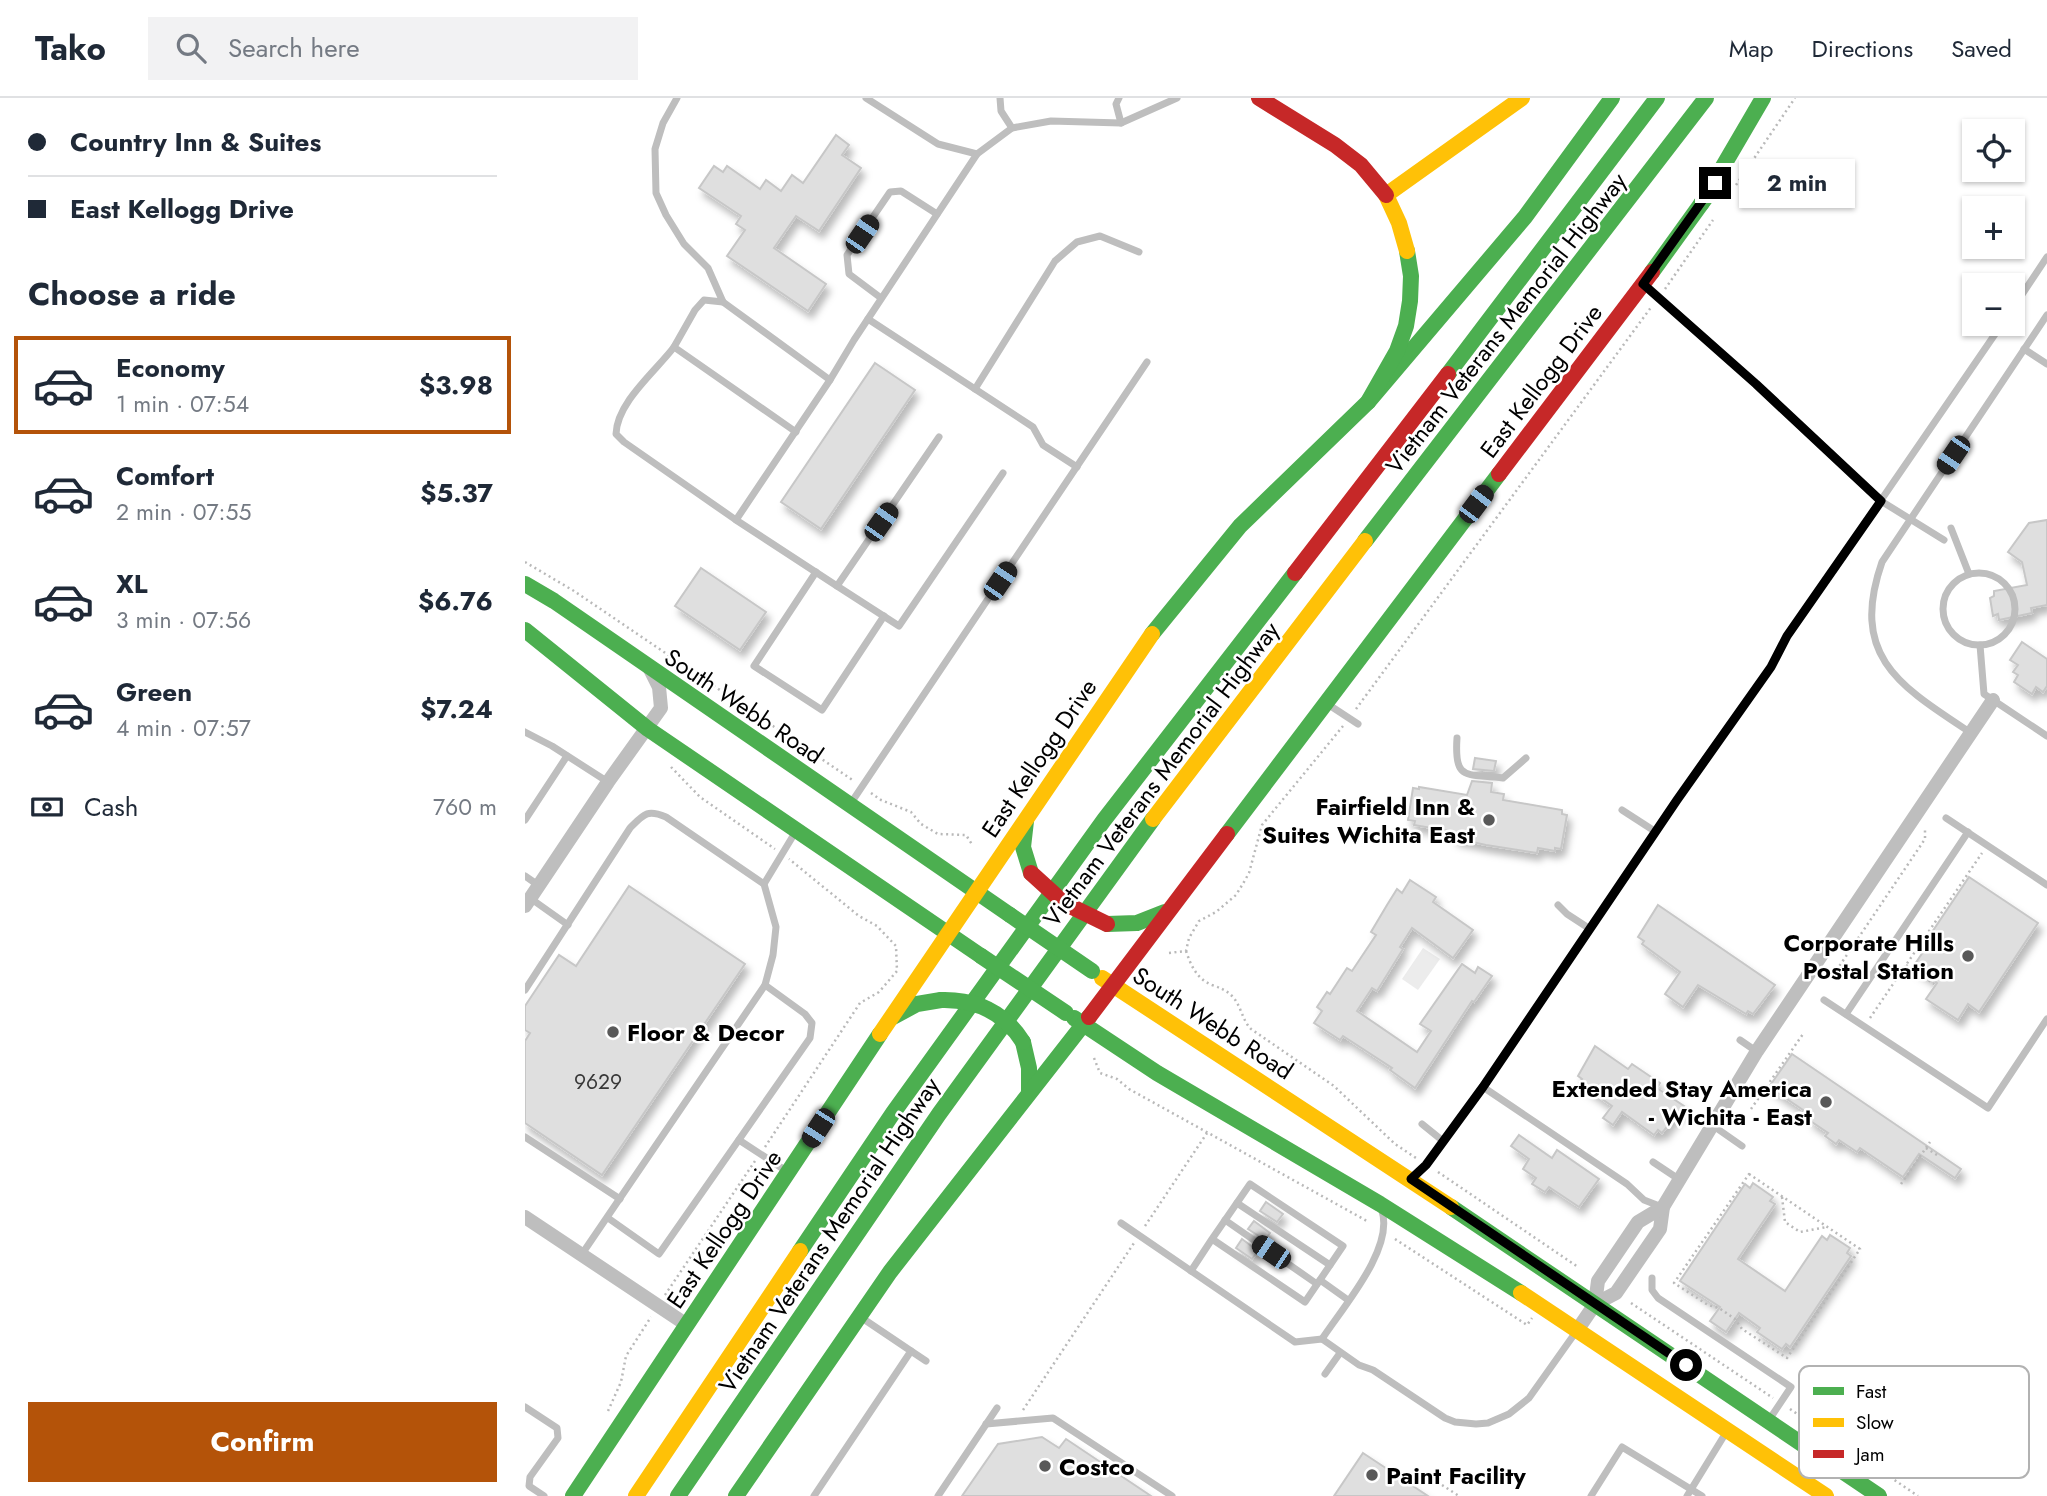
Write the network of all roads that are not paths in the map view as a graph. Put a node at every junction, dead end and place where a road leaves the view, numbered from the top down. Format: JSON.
{"nodes":[{"id":1,"x":677,"y":98,"type":"edge"},
{"id":2,"x":866,"y":98,"type":"edge"},
{"id":3,"x":1000,"y":98,"type":"edge"},
{"id":4,"x":1119,"y":98,"type":"edge"},
{"id":5,"x":1177,"y":98,"type":"edge"},
{"id":6,"x":1259,"y":98,"type":"edge"},
{"id":7,"x":1523,"y":98,"type":"edge"},
{"id":8,"x":1612,"y":98,"type":"edge"},
{"id":9,"x":1657,"y":98,"type":"edge"},
{"id":10,"x":1706,"y":98,"type":"edge"},
{"id":11,"x":1763,"y":98,"type":"edge"},
{"id":12,"x":1774,"y":98,"type":"edge"},
{"id":13,"x":1121,"y":123,"type":"junction"},
{"id":14,"x":1012,"y":128,"type":"junction"},
{"id":15,"x":977,"y":154,"type":"junction"},
{"id":16,"x":1386,"y":195,"type":"junction"},
{"id":17,"x":1701,"y":204,"type":"junction"},
{"id":18,"x":937,"y":214,"type":"junction"},
{"id":19,"x":1139,"y":252,"type":"dead end"},
{"id":20,"x":2047,"y":257,"type":"edge"},
{"id":21,"x":1643,"y":284,"type":"junction"},
{"id":22,"x":2025,"y":290,"type":"edge"},
{"id":23,"x":881,"y":298,"type":"junction"},
{"id":24,"x":723,"y":302,"type":"junction"},
{"id":25,"x":2047,"y":315,"type":"edge"},
{"id":26,"x":868,"y":319,"type":"junction"},
{"id":27,"x":1994,"y":336,"type":"edge"},
{"id":28,"x":674,"y":346,"type":"junction"},
{"id":29,"x":2024,"y":349,"type":"junction"},
{"id":30,"x":1147,"y":362,"type":"dead end"},
{"id":31,"x":2047,"y":364,"type":"edge"},
{"id":32,"x":830,"y":380,"type":"junction"},
{"id":33,"x":975,"y":389,"type":"junction"},
{"id":34,"x":1368,"y":402,"type":"junction"},
{"id":35,"x":796,"y":432,"type":"junction"},
{"id":36,"x":939,"y":437,"type":"dead end"},
{"id":37,"x":1077,"y":467,"type":"junction"},
{"id":38,"x":1003,"y":473,"type":"dead end"},
{"id":39,"x":1881,"y":501,"type":"junction"},
{"id":40,"x":1911,"y":519,"type":"junction"},
{"id":41,"x":736,"y":520,"type":"junction"},
{"id":42,"x":1951,"y":528,"type":"dead end"},
{"id":43,"x":1944,"y":540,"type":"dead end"},
{"id":44,"x":816,"y":572,"type":"junction"},
{"id":45,"x":1969,"y":574,"type":"junction"},
{"id":46,"x":525,"y":584,"type":"edge"},
{"id":47,"x":837,"y":586,"type":"junction"},
{"id":48,"x":884,"y":616,"type":"junction"},
{"id":49,"x":525,"y":629,"type":"edge"},
{"id":50,"x":1980,"y":645,"type":"junction"},
{"id":51,"x":650,"y":669,"type":"junction"},
{"id":52,"x":1993,"y":700,"type":"junction"},
{"id":53,"x":1326,"y":703,"type":"junction"},
{"id":54,"x":1358,"y":724,"type":"dead end"},
{"id":55,"x":648,"y":729,"type":"junction"},
{"id":56,"x":525,"y":732,"type":"edge"},
{"id":57,"x":1971,"y":733,"type":"junction"},
{"id":58,"x":2047,"y":736,"type":"edge"},
{"id":59,"x":1457,"y":738,"type":"dead end"},
{"id":60,"x":567,"y":756,"type":"junction"},
{"id":61,"x":1526,"y":758,"type":"dead end"},
{"id":62,"x":608,"y":782,"type":"junction"},
{"id":63,"x":849,"y":806,"type":"junction"},
{"id":64,"x":1622,"y":810,"type":"dead end"},
{"id":65,"x":1028,"y":814,"type":"junction"},
{"id":66,"x":1946,"y":818,"type":"dead end"},
{"id":67,"x":525,"y":820,"type":"edge"},
{"id":68,"x":797,"y":831,"type":"junction"},
{"id":69,"x":1656,"y":832,"type":"junction"},
{"id":70,"x":1968,"y":832,"type":"junction"},
{"id":71,"x":525,"y":876,"type":"edge"},
{"id":72,"x":764,"y":884,"type":"junction"},
{"id":73,"x":538,"y":885,"type":"junction"},
{"id":74,"x":2047,"y":885,"type":"edge"},
{"id":75,"x":975,"y":891,"type":"junction"},
{"id":76,"x":527,"y":902,"type":"edge"},
{"id":77,"x":1558,"y":905,"type":"dead end"},
{"id":78,"x":1171,"y":909,"type":"junction"},
{"id":79,"x":568,"y":925,"type":"junction"},
{"id":80,"x":1590,"y":929,"type":"junction"},
{"id":81,"x":948,"y":933,"type":"junction"},
{"id":82,"x":765,"y":985,"type":"junction"},
{"id":83,"x":1113,"y":985,"type":"junction"},
{"id":84,"x":525,"y":990,"type":"edge"},
{"id":85,"x":1824,"y":1000,"type":"dead end"},
{"id":86,"x":1846,"y":1014,"type":"junction"},
{"id":87,"x":892,"y":1018,"type":"junction"},
{"id":88,"x":2047,"y":1019,"type":"edge"},
{"id":89,"x":1083,"y":1025,"type":"junction"},
{"id":90,"x":1740,"y":1040,"type":"dead end"},
{"id":91,"x":1757,"y":1051,"type":"junction"},
{"id":92,"x":1483,"y":1087,"type":"junction"},
{"id":93,"x":1029,"y":1093,"type":"junction"},
{"id":94,"x":1422,"y":1125,"type":"dead end"},
{"id":95,"x":1712,"y":1125,"type":"junction"},
{"id":96,"x":525,"y":1137,"type":"edge"},
{"id":97,"x":739,"y":1140,"type":"junction"},
{"id":98,"x":1443,"y":1141,"type":"junction"},
{"id":99,"x":1742,"y":1146,"type":"dead end"},
{"id":100,"x":1653,"y":1162,"type":"dead end"},
{"id":101,"x":789,"y":1173,"type":"junction"},
{"id":102,"x":1411,"y":1179,"type":"junction"},
{"id":103,"x":1680,"y":1180,"type":"junction"},
{"id":104,"x":620,"y":1199,"type":"junction"},
{"id":105,"x":1237,"y":1203,"type":"junction"},
{"id":106,"x":1380,"y":1204,"type":"junction"},
{"id":107,"x":1663,"y":1207,"type":"junction"},
{"id":108,"x":525,"y":1217,"type":"edge"},
{"id":109,"x":608,"y":1218,"type":"junction"},
{"id":110,"x":1225,"y":1220,"type":"junction"},
{"id":111,"x":1121,"y":1223,"type":"dead end"},
{"id":112,"x":1212,"y":1239,"type":"junction"},
{"id":113,"x":582,"y":1255,"type":"junction"},
{"id":114,"x":1330,"y":1265,"type":"junction"},
{"id":115,"x":1191,"y":1271,"type":"junction"},
{"id":116,"x":1652,"y":1278,"type":"dead end"},
{"id":117,"x":1318,"y":1282,"type":"junction"},
{"id":118,"x":1348,"y":1300,"type":"junction"},
{"id":119,"x":1595,"y":1304,"type":"junction"},
{"id":120,"x":859,"y":1316,"type":"junction"},
{"id":121,"x":687,"y":1325,"type":"junction"},
{"id":122,"x":1578,"y":1328,"type":"junction"},
{"id":123,"x":1322,"y":1339,"type":"junction"},
{"id":124,"x":911,"y":1351,"type":"junction"},
{"id":125,"x":1340,"y":1353,"type":"junction"},
{"id":126,"x":926,"y":1361,"type":"dead end"},
{"id":127,"x":1325,"y":1374,"type":"dead end"},
{"id":128,"x":525,"y":1406,"type":"edge"},
{"id":129,"x":997,"y":1408,"type":"dead end"},
{"id":130,"x":1768,"y":1421,"type":"junction"},
{"id":131,"x":986,"y":1424,"type":"junction"},
{"id":132,"x":1728,"y":1430,"type":"junction"},
{"id":133,"x":1799,"y":1442,"type":"edge"},
{"id":134,"x":1799,"y":1478,"type":"edge"},
{"id":135,"x":1799,"y":1478,"type":"edge"},
{"id":136,"x":1852,"y":1478,"type":"edge"},
{"id":137,"x":527,"y":1487,"type":"edge"},
{"id":138,"x":1689,"y":1493,"type":"edge"},
{"id":139,"x":544,"y":1496,"type":"edge"},
{"id":140,"x":573,"y":1496,"type":"edge"},
{"id":141,"x":636,"y":1496,"type":"edge"},
{"id":142,"x":678,"y":1496,"type":"edge"},
{"id":143,"x":737,"y":1496,"type":"edge"},
{"id":144,"x":814,"y":1496,"type":"edge"},
{"id":145,"x":938,"y":1496,"type":"edge"},
{"id":146,"x":1173,"y":1496,"type":"edge"},
{"id":147,"x":1591,"y":1496,"type":"edge"},
{"id":148,"x":1702,"y":1496,"type":"edge"},
{"id":149,"x":1826,"y":1496,"type":"edge"},
{"id":150,"x":1879,"y":1496,"type":"edge"}],
"edges":[{"from":1,"to":24,"type":"lane"},
{"from":2,"to":15,"type":"lane"},
{"from":3,"to":14,"type":"lane"},
{"from":4,"to":13,"type":"lane"},
{"from":5,"to":13,"type":"lane"},
{"from":6,"to":16,"type":"main road","name":"East Kellogg Drive"},
{"from":7,"to":16,"type":"main road"},
{"from":8,"to":34,"type":"main road"},
{"from":9,"to":141,"type":"main road","name":"Vietnam Veterans Memorial Highway"},
{"from":10,"to":142,"type":"main road","name":"Vietnam Veterans Memorial Highway"},
{"from":11,"to":17,"type":"main road"},
{"from":12,"to":17,"type":"main road","name":"East Kellogg Drive"},
{"from":13,"to":14,"type":"lane"},
{"from":14,"to":15,"type":"lane"},
{"from":15,"to":18,"type":"lane"},
{"from":16,"to":34,"type":"main road","name":"East Kellogg Drive"},
{"from":17,"to":21,"type":"main road","name":"East Kellogg Drive"},
{"from":18,"to":23,"type":"lane"},
{"from":18,"to":23,"type":"lane"},
{"from":19,"to":33,"type":"lane"},
{"from":20,"to":22,"type":"lane"},
{"from":21,"to":39,"type":"lane"},
{"from":21,"to":53,"type":"main road","name":"East Kellogg Drive"},
{"from":23,"to":26,"type":"lane"},
{"from":24,"to":28,"type":"lane"},
{"from":24,"to":32,"type":"lane"},
{"from":25,"to":29,"type":"lane"},
{"from":26,"to":32,"type":"lane"},
{"from":26,"to":33,"type":"lane"},
{"from":27,"to":39,"type":"lane"},
{"from":28,"to":35,"type":"lane"},
{"from":28,"to":41,"type":"lane"},
{"from":29,"to":31,"type":"lane"},
{"from":29,"to":40,"type":"lane"},
{"from":30,"to":37,"type":"lane"},
{"from":32,"to":35,"type":"lane"},
{"from":33,"to":37,"type":"lane"},
{"from":34,"to":65,"type":"main road","name":"East Kellogg Drive"},
{"from":35,"to":41,"type":"lane"},
{"from":36,"to":47,"type":"lane"},
{"from":37,"to":63,"type":"lane"},
{"from":38,"to":48,"type":"lane"},
{"from":39,"to":40,"type":"lane"},
{"from":39,"to":69,"type":"lane"},
{"from":40,"to":43,"type":"lane"},
{"from":40,"to":57,"type":"lane"},
{"from":41,"to":44,"type":"lane"},
{"from":42,"to":45,"type":"lane"},
{"from":44,"to":47,"type":"lane"},
{"from":44,"to":48,"type":"lane"},
{"from":45,"to":50,"type":"lane"},
{"from":45,"to":50,"type":"lane"},
{"from":46,"to":51,"type":"main road","name":"South Webb Road"},
{"from":47,"to":48,"type":"lane"},
{"from":49,"to":55,"type":"main road"},
{"from":50,"to":52,"type":"lane"},
{"from":51,"to":55,"type":"street"},
{"from":51,"to":63,"type":"main road","name":"South Webb Road"},
{"from":52,"to":57,"type":"street"},
{"from":52,"to":58,"type":"lane"},
{"from":53,"to":54,"type":"lane"},
{"from":53,"to":78,"type":"main road","name":"East Kellogg Drive"},
{"from":55,"to":62,"type":"street"},
{"from":55,"to":68,"type":"main road"},
{"from":56,"to":60,"type":"lane"},
{"from":57,"to":91,"type":"street"},
{"from":59,"to":61,"type":"lane"},
{"from":60,"to":62,"type":"lane"},
{"from":60,"to":67,"type":"lane"},
{"from":62,"to":73,"type":"street"},
{"from":63,"to":75,"type":"main road","name":"South Webb Road"},
{"from":64,"to":69,"type":"lane"},
{"from":65,"to":75,"type":"main road","name":"East Kellogg Drive"},
{"from":65,"to":78,"type":"main road","bridge":true},
{"from":66,"to":70,"type":"lane"},
{"from":68,"to":72,"type":"lane"},
{"from":68,"to":81,"type":"main road"},
{"from":69,"to":80,"type":"lane"},
{"from":70,"to":74,"type":"lane"},
{"from":70,"to":86,"type":"lane"},
{"from":71,"to":73,"type":"lane"},
{"from":72,"to":79,"type":"lane"},
{"from":72,"to":82,"type":"lane"},
{"from":73,"to":76,"type":"street"},
{"from":75,"to":81,"type":"main road","name":"East Kellogg Drive"},
{"from":75,"to":83,"type":"main road","name":"South Webb Road","bridge":true},
{"from":76,"to":79,"type":"lane"},
{"from":77,"to":80,"type":"lane"},
{"from":78,"to":83,"type":"main road","name":"East Kellogg Drive"},
{"from":79,"to":84,"type":"lane"},
{"from":80,"to":92,"type":"lane"},
{"from":81,"to":87,"type":"main road","name":"East Kellogg Drive"},
{"from":81,"to":89,"type":"main road","bridge":true},
{"from":82,"to":97,"type":"lane"},
{"from":82,"to":104,"type":"lane"},
{"from":83,"to":89,"type":"main road","name":"East Kellogg Drive"},
{"from":83,"to":102,"type":"main road","name":"South Webb Road"},
{"from":85,"to":86,"type":"lane"},
{"from":86,"to":88,"type":"lane"},
{"from":87,"to":93,"type":"main road","bridge":true},
{"from":87,"to":101,"type":"main road","name":"East Kellogg Drive"},
{"from":89,"to":93,"type":"main road","name":"East Kellogg Drive"},
{"from":89,"to":106,"type":"main road"},
{"from":90,"to":91,"type":"lane"},
{"from":91,"to":95,"type":"street"},
{"from":92,"to":98,"type":"lane"},
{"from":92,"to":107,"type":"lane"},
{"from":93,"to":120,"type":"main road","name":"East Kellogg Drive"},
{"from":94,"to":98,"type":"lane"},
{"from":95,"to":99,"type":"lane"},
{"from":95,"to":103,"type":"street"},
{"from":96,"to":104,"type":"lane"},
{"from":97,"to":101,"type":"lane"},
{"from":97,"to":109,"type":"lane"},
{"from":98,"to":102,"type":"lane"},
{"from":100,"to":103,"type":"lane"},
{"from":101,"to":121,"type":"main road","name":"East Kellogg Drive"},
{"from":102,"to":119,"type":"main road","name":"South Webb Road"},
{"from":103,"to":107,"type":"street"},
{"from":104,"to":109,"type":"lane"},
{"from":105,"to":110,"type":"lane"},
{"from":105,"to":114,"type":"lane"},
{"from":105,"to":114,"type":"lane"},
{"from":106,"to":118,"type":"lane"},
{"from":106,"to":122,"type":"main road"},
{"from":107,"to":119,"type":"street"},
{"from":107,"to":119,"type":"street"},
{"from":108,"to":113,"type":"street"},
{"from":109,"to":113,"type":"lane"},
{"from":110,"to":112,"type":"lane"},
{"from":110,"to":117,"type":"lane"},
{"from":111,"to":115,"type":"lane"},
{"from":112,"to":115,"type":"lane"},
{"from":112,"to":117,"type":"lane"},
{"from":113,"to":121,"type":"street"},
{"from":114,"to":117,"type":"lane"},
{"from":115,"to":123,"type":"lane"},
{"from":116,"to":130,"type":"lane"},
{"from":117,"to":118,"type":"lane"},
{"from":118,"to":123,"type":"lane"},
{"from":119,"to":122,"type":"street"},
{"from":119,"to":130,"type":"main road","name":"South Webb Road"},
{"from":120,"to":124,"type":"lane"},
{"from":120,"to":143,"type":"main road","name":"East Kellogg Drive"},
{"from":121,"to":140,"type":"main road","name":"East Kellogg Drive"},
{"from":122,"to":125,"type":"lane"},
{"from":122,"to":132,"type":"main road"},
{"from":123,"to":125,"type":"lane"},
{"from":124,"to":126,"type":"lane"},
{"from":124,"to":144,"type":"lane"},
{"from":125,"to":127,"type":"lane"},
{"from":128,"to":137,"type":"lane"},
{"from":129,"to":131,"type":"lane"},
{"from":130,"to":133,"type":"main road","name":"South Webb Road"},
{"from":131,"to":145,"type":"lane"},
{"from":131,"to":146,"type":"lane"},
{"from":132,"to":134,"type":"main road"},
{"from":132,"to":138,"type":"lane"},
{"from":135,"to":149,"type":"main road"},
{"from":136,"to":150,"type":"main road","name":"South Webb Road"},
{"from":137,"to":139,"type":"lane"},
{"from":138,"to":147,"type":"lane"},
{"from":138,"to":148,"type":"lane"}]}
